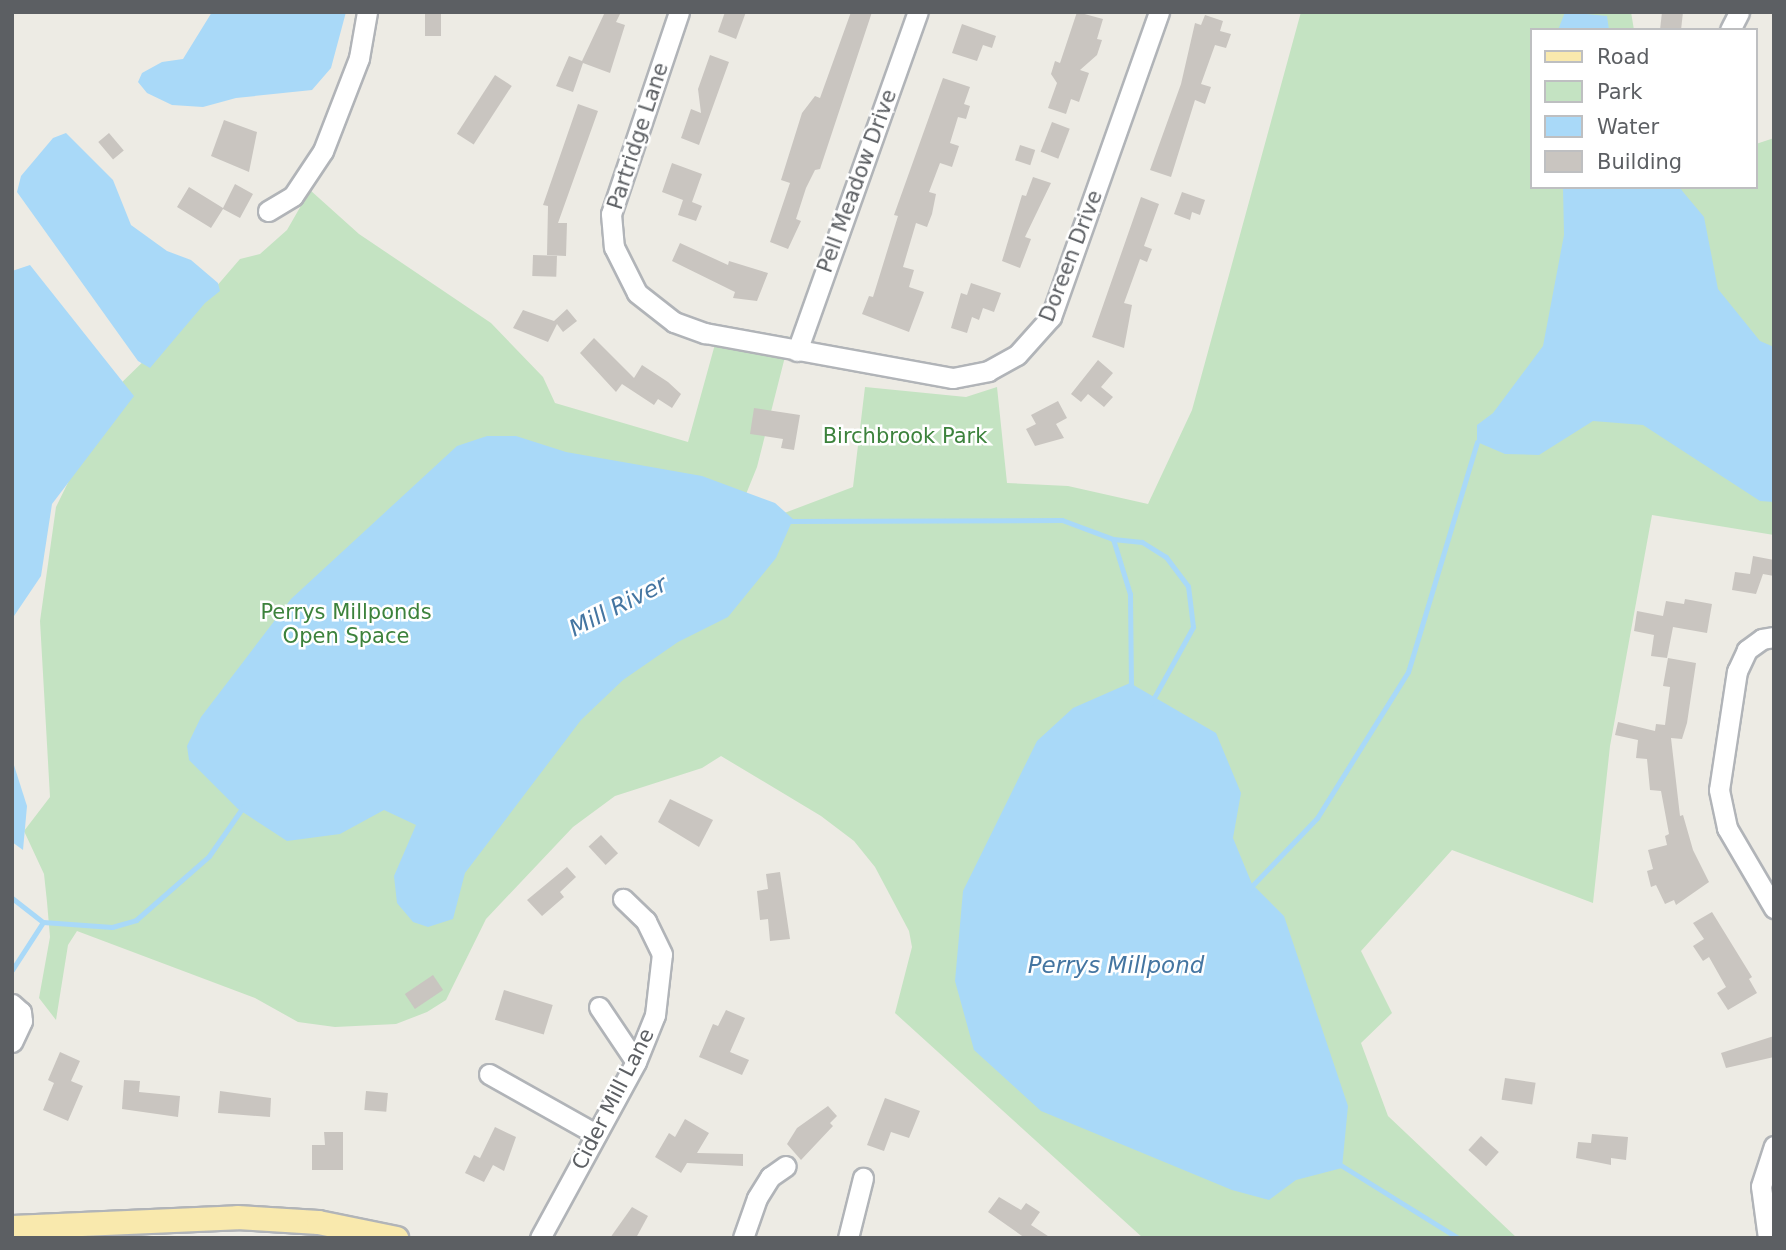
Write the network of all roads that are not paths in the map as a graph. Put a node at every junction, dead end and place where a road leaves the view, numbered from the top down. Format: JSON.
{"nodes":[{"id":1,"x":367,"y":12,"type":"edge"},
{"id":2,"x":679,"y":12,"type":"edge"},
{"id":3,"x":918,"y":12,"type":"edge"},
{"id":4,"x":1158,"y":12,"type":"edge"},
{"id":5,"x":1740,"y":12,"type":"edge"},
{"id":6,"x":1731,"y":28,"type":"edge"},
{"id":7,"x":268,"y":211,"type":"dead end"},
{"id":8,"x":797,"y":351,"type":"junction"},
{"id":9,"x":1774,"y":637,"type":"edge"},
{"id":10,"x":623,"y":899,"type":"dead end"},
{"id":11,"x":1774,"y":908,"type":"edge"},
{"id":12,"x":12,"y":1004,"type":"edge"},
{"id":13,"x":598,"y":1007,"type":"dead end"},
{"id":14,"x":12,"y":1042,"type":"edge"},
{"id":15,"x":636,"y":1062,"type":"junction"},
{"id":16,"x":489,"y":1074,"type":"dead end"},
{"id":17,"x":596,"y":1134,"type":"junction"},
{"id":18,"x":1774,"y":1146,"type":"edge"},
{"id":19,"x":786,"y":1166,"type":"dead end"},
{"id":20,"x":863,"y":1178,"type":"dead end"},
{"id":21,"x":12,"y":1227,"type":"edge"},
{"id":22,"x":396,"y":1238,"type":"edge"},
{"id":23,"x":540,"y":1238,"type":"edge"},
{"id":24,"x":743,"y":1238,"type":"edge"},
{"id":25,"x":848,"y":1238,"type":"edge"},
{"id":26,"x":1768,"y":1238,"type":"edge"}],
"edges":[{"from":1,"to":7,"type":"street"},
{"from":2,"to":8,"type":"street","name":"Partridge Lane"},
{"from":3,"to":8,"type":"street","name":"Pell Meadow Drive"},
{"from":4,"to":8,"type":"street","name":"Doreen Drive"},
{"from":5,"to":6,"type":"street"},
{"from":9,"to":11,"type":"street"},
{"from":10,"to":15,"type":"street","name":"Cider Mill Lane"},
{"from":12,"to":14,"type":"street"},
{"from":13,"to":15,"type":"street"},
{"from":15,"to":17,"type":"street","name":"Cider Mill Lane"},
{"from":16,"to":17,"type":"street"},
{"from":17,"to":23,"type":"street","name":"Cider Mill Lane"},
{"from":18,"to":26,"type":"street"},
{"from":19,"to":24,"type":"street"},
{"from":20,"to":25,"type":"street"},
{"from":21,"to":22,"type":"main road"}]}
